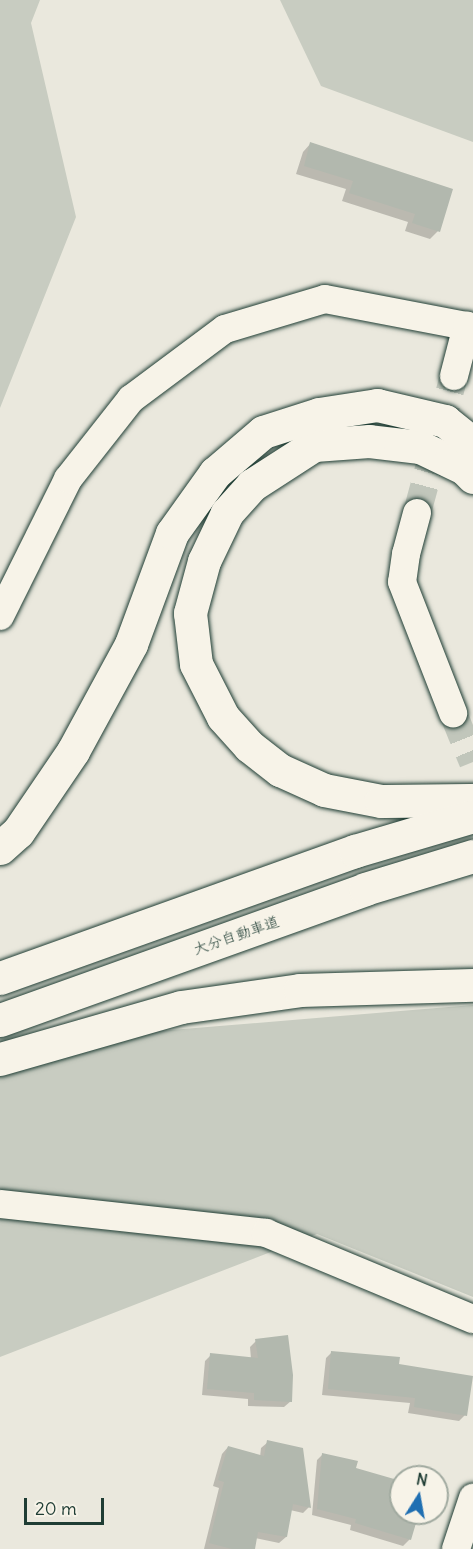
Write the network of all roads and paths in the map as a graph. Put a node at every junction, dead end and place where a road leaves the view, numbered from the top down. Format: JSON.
{"nodes":[{"id":1,"x":470,"y":328,"type":"edge"},
{"id":2,"x":454,"y":376,"type":"tunnel mouth"},
{"id":3,"x":473,"y":444,"type":"edge"},
{"id":4,"x":473,"y":477,"type":"edge"},
{"id":5,"x":417,"y":513,"type":"tunnel mouth"},
{"id":6,"x":0,"y":616,"type":"edge"},
{"id":7,"x":453,"y":713,"type":"tunnel mouth"},
{"id":8,"x":473,"y":800,"type":"edge"},
{"id":9,"x":473,"y":816,"type":"edge"},
{"id":10,"x":0,"y":848,"type":"edge"},
{"id":11,"x":473,"y":856,"type":"edge"},
{"id":12,"x":0,"y":978,"type":"edge"},
{"id":13,"x":473,"y":985,"type":"edge"},
{"id":14,"x":0,"y":1020,"type":"edge"},
{"id":15,"x":0,"y":1059,"type":"edge"},
{"id":16,"x":0,"y":1204,"type":"edge"},
{"id":17,"x":473,"y":1319,"type":"edge"},
{"id":18,"x":473,"y":1498,"type":"edge"},
{"id":19,"x":456,"y":1549,"type":"edge"}],
"edges":[{"from":1,"to":2,"type":"street"},
{"from":1,"to":6,"type":"street"},
{"from":3,"to":10,"type":"highway"},
{"from":4,"to":8,"type":"highway"},
{"from":5,"to":7,"type":"street"},
{"from":9,"to":12,"type":"highway"},
{"from":11,"to":14,"type":"highway","name":"大分自動車道"},
{"from":13,"to":15,"type":"highway"},
{"from":16,"to":17,"type":"street"},
{"from":18,"to":19,"type":"street"}]}
